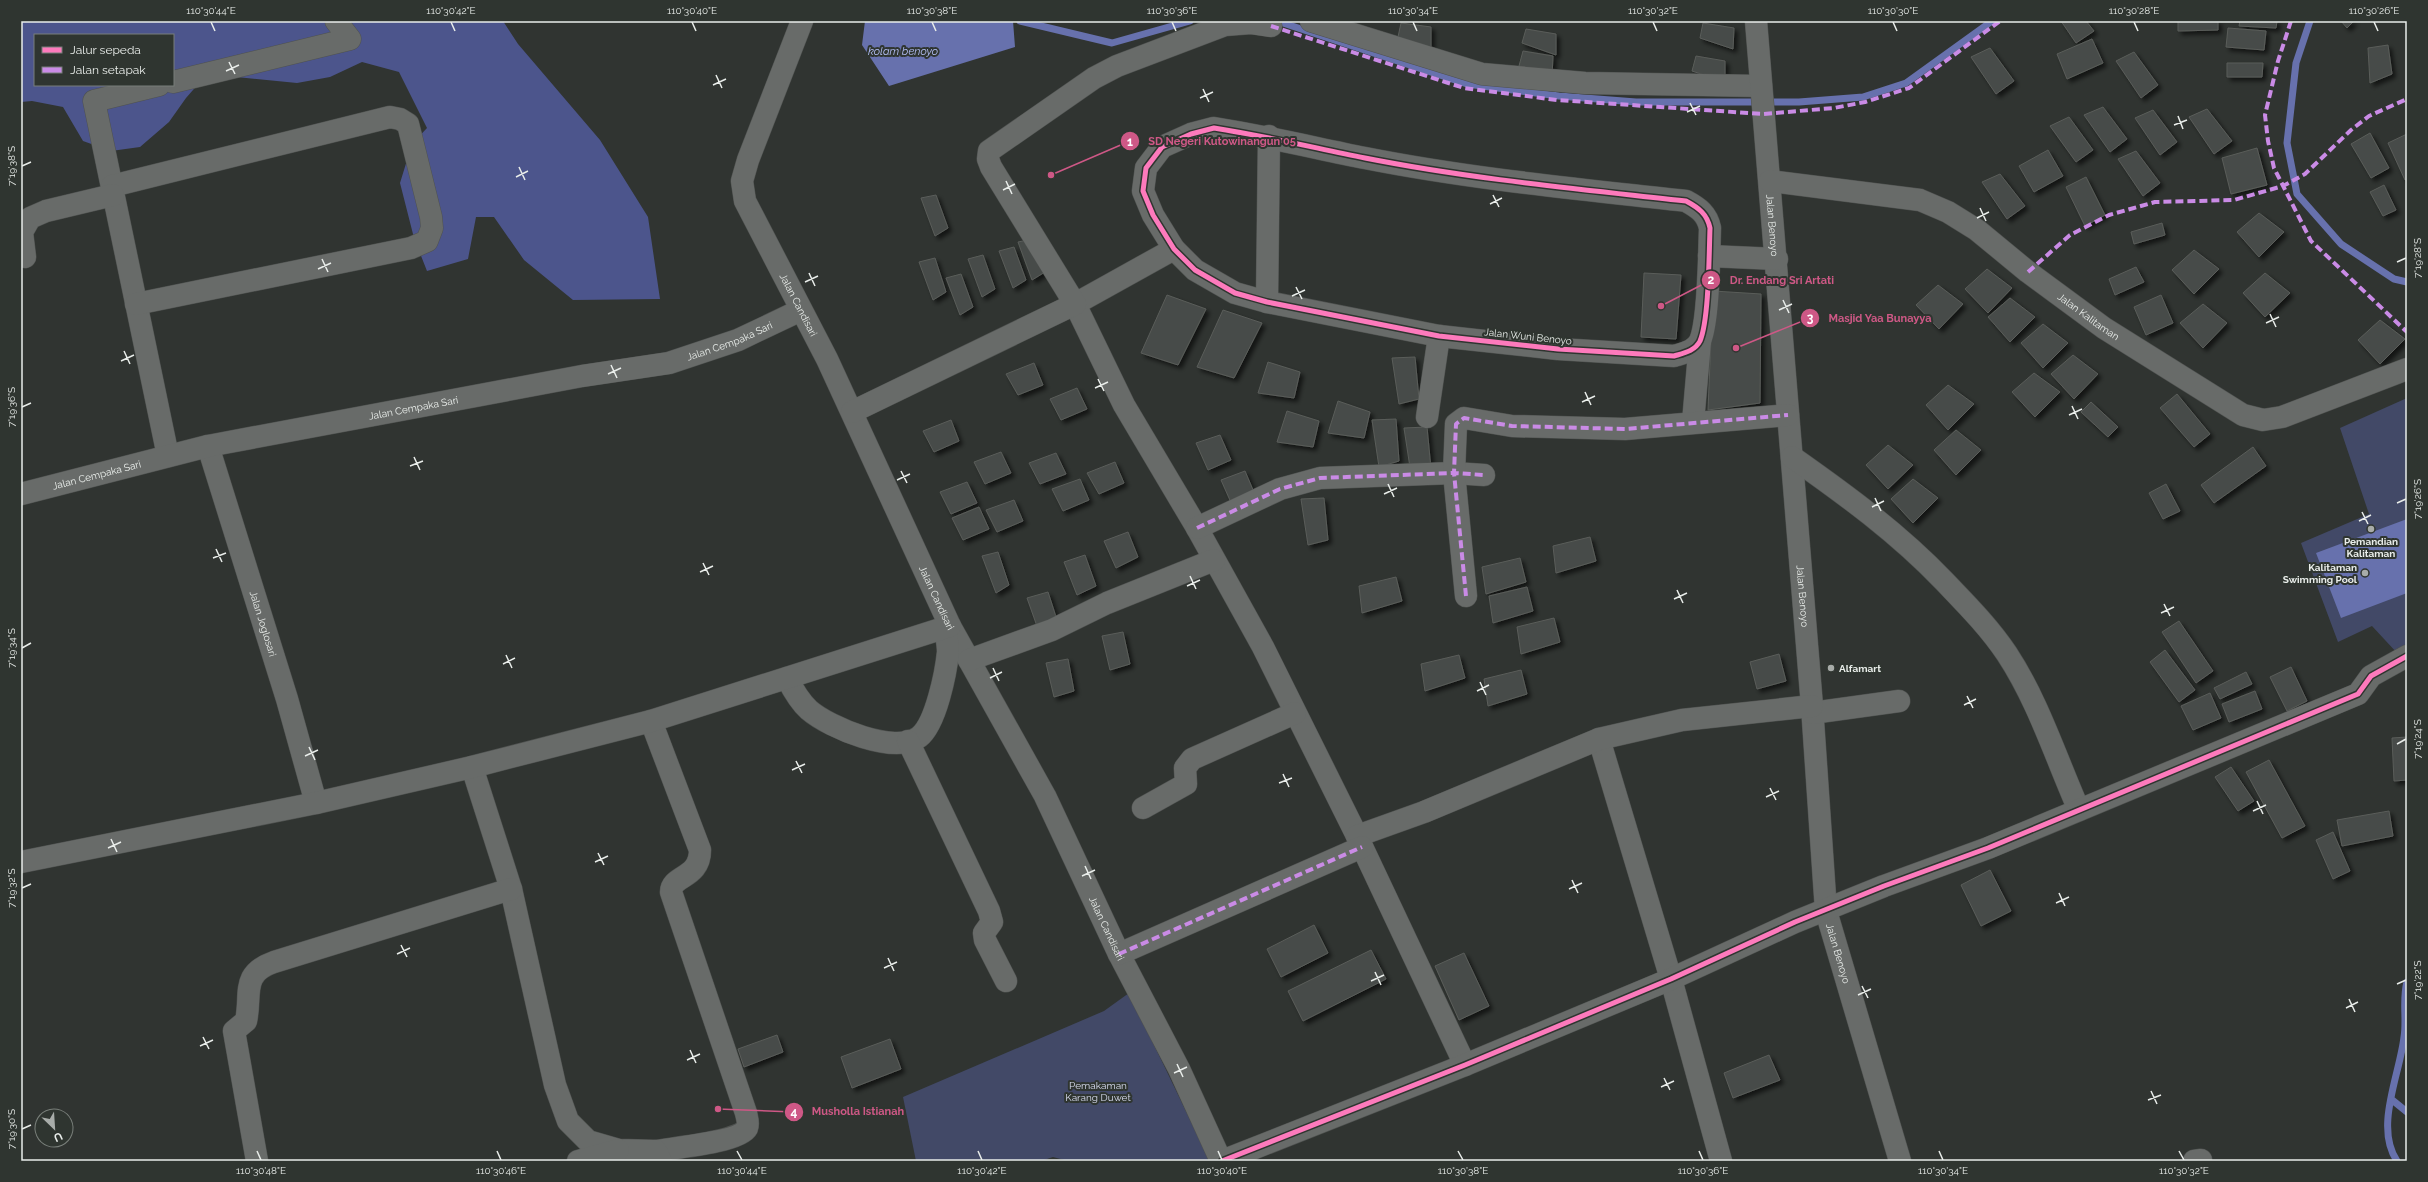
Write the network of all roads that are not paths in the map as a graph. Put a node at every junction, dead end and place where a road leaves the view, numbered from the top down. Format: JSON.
{"nodes":[{"id":1,"x":336,"y":21,"type":"edge"},
{"id":2,"x":802,"y":21,"type":"edge"},
{"id":3,"x":1311,"y":21,"type":"edge"},
{"id":4,"x":1756,"y":21,"type":"edge"},
{"id":5,"x":1225,"y":23,"type":"edge"},
{"id":6,"x":1271,"y":26,"type":"dead end"},
{"id":7,"x":174,"y":82,"type":"edge"},
{"id":8,"x":155,"y":86,"type":"edge"},
{"id":9,"x":1762,"y":96,"type":"junction"},
{"id":10,"x":1269,"y":136,"type":"junction"},
{"id":11,"x":1770,"y":181,"type":"junction"},
{"id":12,"x":112,"y":191,"type":"junction"},
{"id":13,"x":1174,"y":249,"type":"junction"},
{"id":14,"x":1709,"y":256,"type":"junction"},
{"id":15,"x":25,"y":257,"type":"dead end"},
{"id":16,"x":1776,"y":259,"type":"junction"},
{"id":17,"x":1267,"y":302,"type":"junction"},
{"id":18,"x":136,"y":304,"type":"junction"},
{"id":19,"x":1074,"y":304,"type":"junction"},
{"id":20,"x":801,"y":310,"type":"junction"},
{"id":21,"x":1439,"y":336,"type":"junction"},
{"id":22,"x":1700,"y":342,"type":"junction"},
{"id":23,"x":2407,"y":369,"type":"edge"},
{"id":24,"x":852,"y":412,"type":"junction"},
{"id":25,"x":1788,"y":415,"type":"junction"},
{"id":26,"x":1427,"y":417,"type":"dead end"},
{"id":27,"x":1693,"y":422,"type":"junction"},
{"id":28,"x":208,"y":446,"type":"junction"},
{"id":29,"x":168,"y":456,"type":"junction"},
{"id":30,"x":1792,"y":457,"type":"junction"},
{"id":31,"x":1454,"y":473,"type":"junction"},
{"id":32,"x":1484,"y":475,"type":"dead end"},
{"id":33,"x":21,"y":494,"type":"edge"},
{"id":34,"x":1197,"y":528,"type":"junction"},
{"id":35,"x":1214,"y":560,"type":"junction"},
{"id":36,"x":1466,"y":596,"type":"dead end"},
{"id":37,"x":948,"y":626,"type":"junction"},
{"id":38,"x":2407,"y":656,"type":"edge"},
{"id":39,"x":969,"y":660,"type":"junction"},
{"id":40,"x":787,"y":678,"type":"junction"},
{"id":41,"x":1899,"y":701,"type":"dead end"},
{"id":42,"x":1812,"y":709,"type":"junction"},
{"id":43,"x":1295,"y":713,"type":"junction"},
{"id":44,"x":651,"y":721,"type":"junction"},
{"id":45,"x":1599,"y":739,"type":"junction"},
{"id":46,"x":908,"y":741,"type":"junction"},
{"id":47,"x":472,"y":767,"type":"junction"},
{"id":48,"x":316,"y":803,"type":"junction"},
{"id":49,"x":1143,"y":808,"type":"dead end"},
{"id":50,"x":2079,"y":810,"type":"junction"},
{"id":51,"x":1359,"y":841,"type":"junction"},
{"id":52,"x":21,"y":862,"type":"edge"},
{"id":53,"x":511,"y":889,"type":"junction"},
{"id":54,"x":1826,"y":910,"type":"junction"},
{"id":55,"x":1119,"y":954,"type":"junction"},
{"id":56,"x":1671,"y":978,"type":"junction"},
{"id":57,"x":1006,"y":980,"type":"dead end"},
{"id":58,"x":1465,"y":1065,"type":"junction"},
{"id":59,"x":619,"y":1150,"type":"junction"},
{"id":60,"x":658,"y":1156,"type":"edge"},
{"id":61,"x":257,"y":1161,"type":"edge"},
{"id":62,"x":578,"y":1161,"type":"edge"},
{"id":63,"x":1222,"y":1161,"type":"edge"},
{"id":64,"x":1721,"y":1161,"type":"edge"},
{"id":65,"x":1900,"y":1161,"type":"edge"}],
"edges":[{"from":1,"to":7,"type":"street"},
{"from":2,"to":20,"type":"street","name":"Jalan Candisari"},
{"from":3,"to":9,"type":"street"},
{"from":4,"to":9,"type":"street","name":"Jalan Benoyo"},
{"from":5,"to":6,"type":"street"},
{"from":5,"to":19,"type":"street"},
{"from":8,"to":12,"type":"street"},
{"from":9,"to":11,"type":"street","name":"Jalan Benoyo"},
{"from":10,"to":13,"type":"street","name":"Jalan Wuni Benoyo"},
{"from":10,"to":14,"type":"street","name":"Jalan Wuni Benoyo"},
{"from":10,"to":17,"type":"street"},
{"from":11,"to":16,"type":"street","name":"Jalan Benoyo"},
{"from":11,"to":23,"type":"street","name":"Jalan Kalitaman"},
{"from":12,"to":15,"type":"street"},
{"from":12,"to":18,"type":"street"},
{"from":12,"to":18,"type":"street"},
{"from":13,"to":17,"type":"street","name":"Jalan Wuni Benoyo"},
{"from":13,"to":19,"type":"street"},
{"from":14,"to":16,"type":"street"},
{"from":14,"to":22,"type":"street"},
{"from":16,"to":25,"type":"street","name":"Jalan Benoyo"},
{"from":17,"to":21,"type":"street","name":"Jalan Wuni Benoyo"},
{"from":18,"to":29,"type":"street"},
{"from":19,"to":24,"type":"street"},
{"from":19,"to":34,"type":"street"},
{"from":20,"to":24,"type":"street","name":"Jalan Candisari"},
{"from":20,"to":28,"type":"street","name":"Jalan Cempaka Sari"},
{"from":21,"to":22,"type":"street","name":"Jalan Wuni Benoyo"},
{"from":21,"to":26,"type":"street"},
{"from":22,"to":27,"type":"street"},
{"from":24,"to":37,"type":"street","name":"Jalan Candisari"},
{"from":25,"to":27,"type":"street"},
{"from":25,"to":30,"type":"street","name":"Jalan Benoyo"},
{"from":27,"to":31,"type":"street"},
{"from":28,"to":29,"type":"street","name":"Jalan Cempaka Sari"},
{"from":28,"to":48,"type":"street","name":"Jalan Joglosari"},
{"from":29,"to":33,"type":"street","name":"Jalan Cempaka Sari"},
{"from":30,"to":42,"type":"street","name":"Jalan Benoyo"},
{"from":30,"to":50,"type":"street"},
{"from":31,"to":32,"type":"street"},
{"from":31,"to":34,"type":"street"},
{"from":31,"to":36,"type":"street"},
{"from":34,"to":35,"type":"street"},
{"from":35,"to":39,"type":"street"},
{"from":35,"to":43,"type":"street"},
{"from":37,"to":39,"type":"street","name":"Jalan Candisari"},
{"from":37,"to":40,"type":"street"},
{"from":37,"to":46,"type":"street"},
{"from":38,"to":50,"type":"street"},
{"from":39,"to":55,"type":"street","name":"Jalan Candisari"},
{"from":40,"to":44,"type":"street"},
{"from":40,"to":46,"type":"street"},
{"from":41,"to":42,"type":"street"},
{"from":42,"to":45,"type":"street"},
{"from":42,"to":54,"type":"street","name":"Jalan Benoyo"},
{"from":43,"to":49,"type":"street"},
{"from":43,"to":51,"type":"street"},
{"from":44,"to":47,"type":"street"},
{"from":44,"to":60,"type":"street"},
{"from":45,"to":51,"type":"street"},
{"from":45,"to":56,"type":"street"},
{"from":46,"to":57,"type":"street"},
{"from":47,"to":48,"type":"street"},
{"from":47,"to":53,"type":"street"},
{"from":48,"to":52,"type":"street"},
{"from":50,"to":54,"type":"street"},
{"from":51,"to":55,"type":"street"},
{"from":51,"to":58,"type":"street"},
{"from":53,"to":59,"type":"street"},
{"from":53,"to":61,"type":"street"},
{"from":54,"to":56,"type":"street"},
{"from":54,"to":65,"type":"street","name":"Jalan Benoyo"},
{"from":55,"to":63,"type":"street","name":"Jalan Candisari"},
{"from":56,"to":58,"type":"street"},
{"from":56,"to":64,"type":"street"},
{"from":58,"to":63,"type":"street"},
{"from":59,"to":60,"type":"street"},
{"from":59,"to":62,"type":"street"}]}
